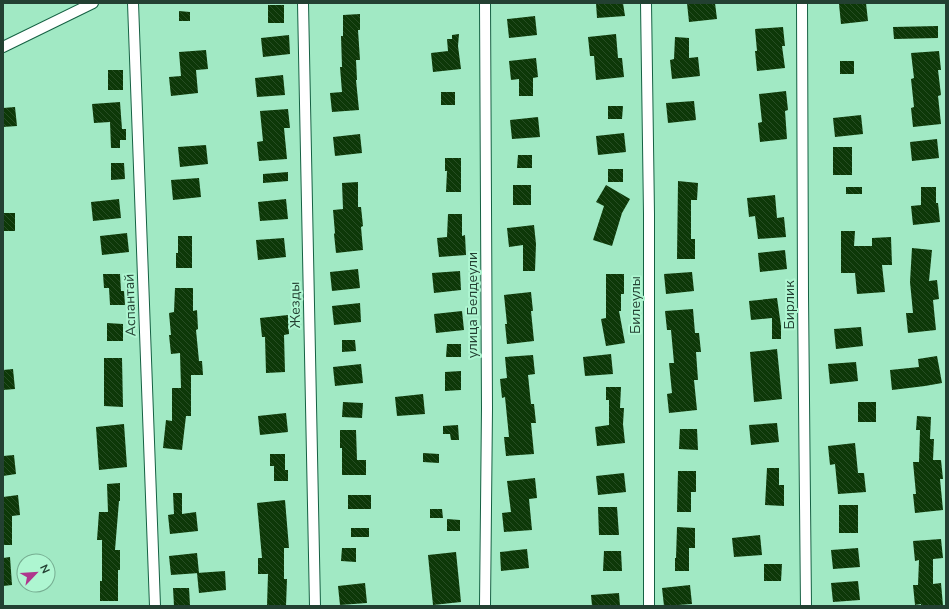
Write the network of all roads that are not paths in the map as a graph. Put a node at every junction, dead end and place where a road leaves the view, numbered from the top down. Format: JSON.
{"nodes":[{"id":1,"x":93,"y":3,"type":"edge"},
{"id":2,"x":133,"y":3,"type":"edge"},
{"id":3,"x":303,"y":3,"type":"edge"},
{"id":4,"x":485,"y":3,"type":"edge"},
{"id":5,"x":646,"y":3,"type":"edge"},
{"id":6,"x":802,"y":3,"type":"edge"},
{"id":7,"x":3,"y":47,"type":"edge"},
{"id":8,"x":155,"y":606,"type":"edge"},
{"id":9,"x":314,"y":606,"type":"edge"},
{"id":10,"x":485,"y":606,"type":"edge"},
{"id":11,"x":649,"y":606,"type":"edge"},
{"id":12,"x":806,"y":606,"type":"edge"}],
"edges":[{"from":1,"to":7,"type":"street"},
{"from":2,"to":8,"type":"street","name":"Аспантай"},
{"from":3,"to":9,"type":"street","name":"Жезды"},
{"from":4,"to":10,"type":"street","name":"улица Белдеули"},
{"from":5,"to":11,"type":"street","name":"Билеулы"},
{"from":6,"to":12,"type":"street","name":"Бирлик"}]}
